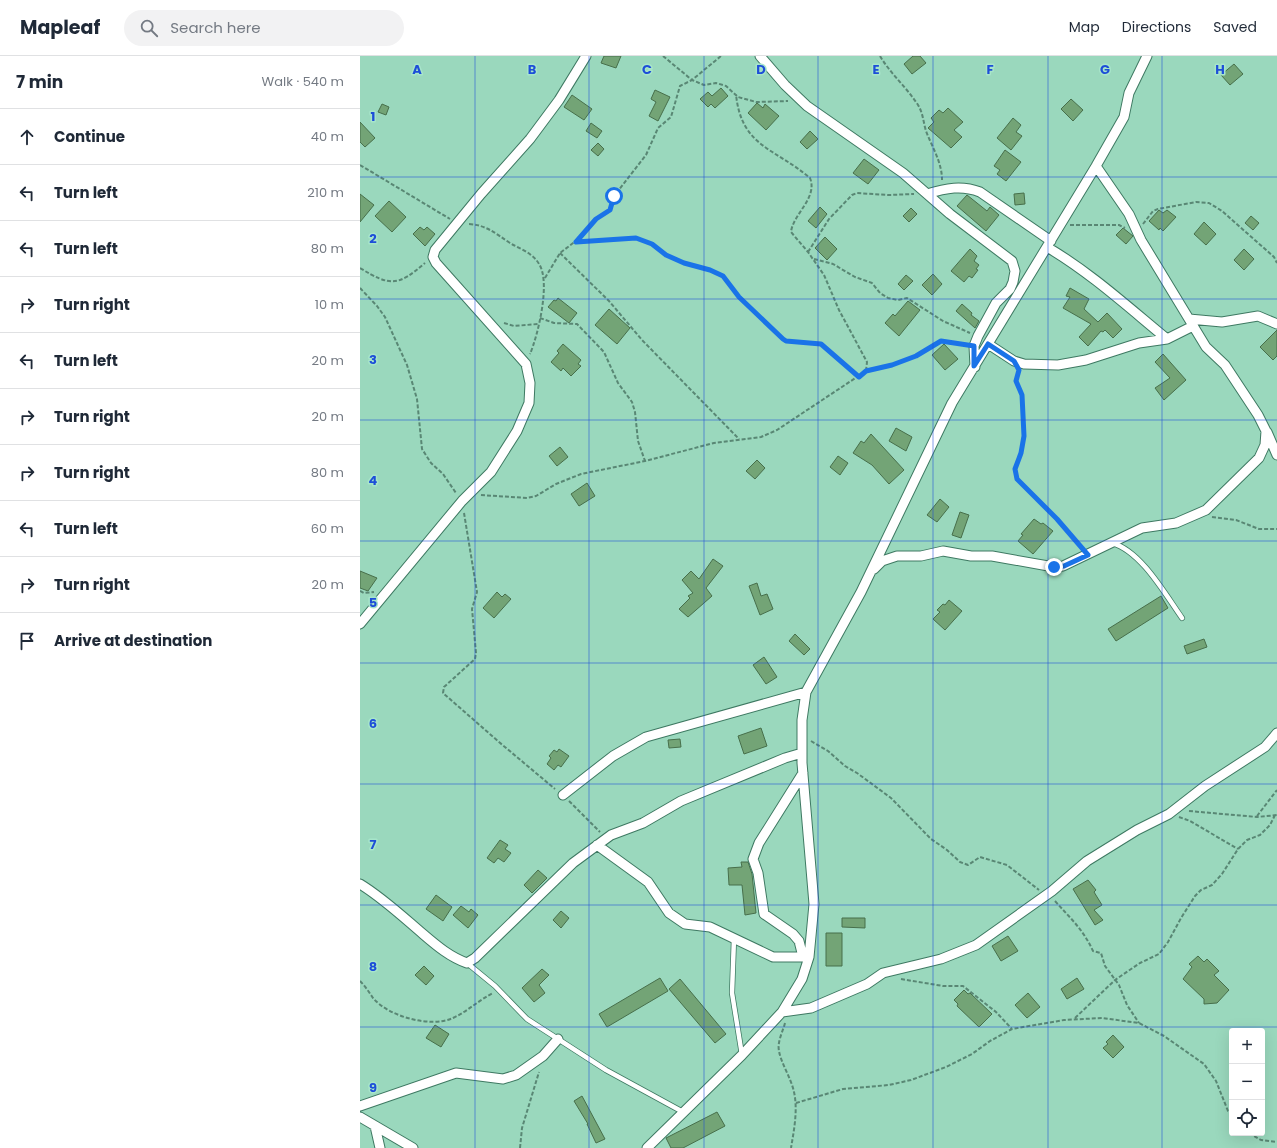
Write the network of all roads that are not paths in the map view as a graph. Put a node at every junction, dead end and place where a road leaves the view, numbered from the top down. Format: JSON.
{"nodes":[{"id":1,"x":586,"y":56,"type":"edge"},
{"id":2,"x":760,"y":56,"type":"edge"},
{"id":3,"x":1147,"y":56,"type":"edge"},
{"id":4,"x":1096,"y":166,"type":"junction"},
{"id":5,"x":927,"y":194,"type":"junction"},
{"id":6,"x":1049,"y":244,"type":"junction"},
{"id":7,"x":1191,"y":323,"type":"junction"},
{"id":8,"x":1277,"y":324,"type":"edge"},
{"id":9,"x":1167,"y":339,"type":"junction"},
{"id":10,"x":988,"y":344,"type":"junction"},
{"id":11,"x":974,"y":366,"type":"junction"},
{"id":12,"x":1266,"y":431,"type":"junction"},
{"id":13,"x":1277,"y":455,"type":"edge"},
{"id":14,"x":1112,"y":543,"type":"junction"},
{"id":15,"x":870,"y":573,"type":"junction"},
{"id":16,"x":1182,"y":618,"type":"dead end"},
{"id":17,"x":360,"y":624,"type":"edge"},
{"id":18,"x":806,"y":692,"type":"junction"},
{"id":19,"x":1277,"y":733,"type":"edge"},
{"id":20,"x":802,"y":753,"type":"junction"},
{"id":21,"x":803,"y":773,"type":"junction"},
{"id":22,"x":563,"y":795,"type":"road end"},
{"id":23,"x":597,"y":845,"type":"junction"},
{"id":24,"x":360,"y":884,"type":"edge"},
{"id":25,"x":734,"y":938,"type":"junction"},
{"id":26,"x":806,"y":957,"type":"junction"},
{"id":27,"x":467,"y":963,"type":"junction"},
{"id":28,"x":785,"y":1011,"type":"junction"},
{"id":29,"x":558,"y":1039,"type":"junction"},
{"id":30,"x":742,"y":1055,"type":"junction"},
{"id":31,"x":360,"y":1106,"type":"edge"},
{"id":32,"x":684,"y":1113,"type":"junction"},
{"id":33,"x":360,"y":1117,"type":"edge"},
{"id":34,"x":375,"y":1126,"type":"junction"},
{"id":35,"x":380,"y":1148,"type":"edge"},
{"id":36,"x":413,"y":1148,"type":"edge"},
{"id":37,"x":646,"y":1148,"type":"edge"}],
"edges":[{"from":1,"to":17,"type":"street"},
{"from":2,"to":5,"type":"street"},
{"from":3,"to":4,"type":"street"},
{"from":4,"to":6,"type":"street"},
{"from":4,"to":7,"type":"street"},
{"from":5,"to":6,"type":"street"},
{"from":5,"to":11,"type":"street"},
{"from":6,"to":9,"type":"street"},
{"from":6,"to":10,"type":"street"},
{"from":7,"to":8,"type":"street"},
{"from":7,"to":9,"type":"street"},
{"from":7,"to":12,"type":"street"},
{"from":9,"to":10,"type":"street"},
{"from":10,"to":11,"type":"street"},
{"from":11,"to":15,"type":"street"},
{"from":12,"to":13,"type":"street"},
{"from":12,"to":14,"type":"street"},
{"from":14,"to":15,"type":"street"},
{"from":14,"to":16,"type":"lane"},
{"from":15,"to":18,"type":"street"},
{"from":18,"to":20,"type":"street"},
{"from":18,"to":22,"type":"street"},
{"from":19,"to":28,"type":"street"},
{"from":20,"to":21,"type":"street"},
{"from":20,"to":23,"type":"street"},
{"from":21,"to":26,"type":"street"},
{"from":21,"to":26,"type":"street"},
{"from":23,"to":25,"type":"street"},
{"from":23,"to":27,"type":"street"},
{"from":24,"to":27,"type":"street"},
{"from":25,"to":26,"type":"street"},
{"from":25,"to":30,"type":"lane"},
{"from":26,"to":28,"type":"street"},
{"from":27,"to":29,"type":"lane"},
{"from":28,"to":30,"type":"street"},
{"from":29,"to":31,"type":"street"},
{"from":29,"to":32,"type":"lane"},
{"from":30,"to":32,"type":"street"},
{"from":32,"to":37,"type":"street"},
{"from":33,"to":34,"type":"street"},
{"from":34,"to":35,"type":"street"},
{"from":34,"to":36,"type":"street"}]}
